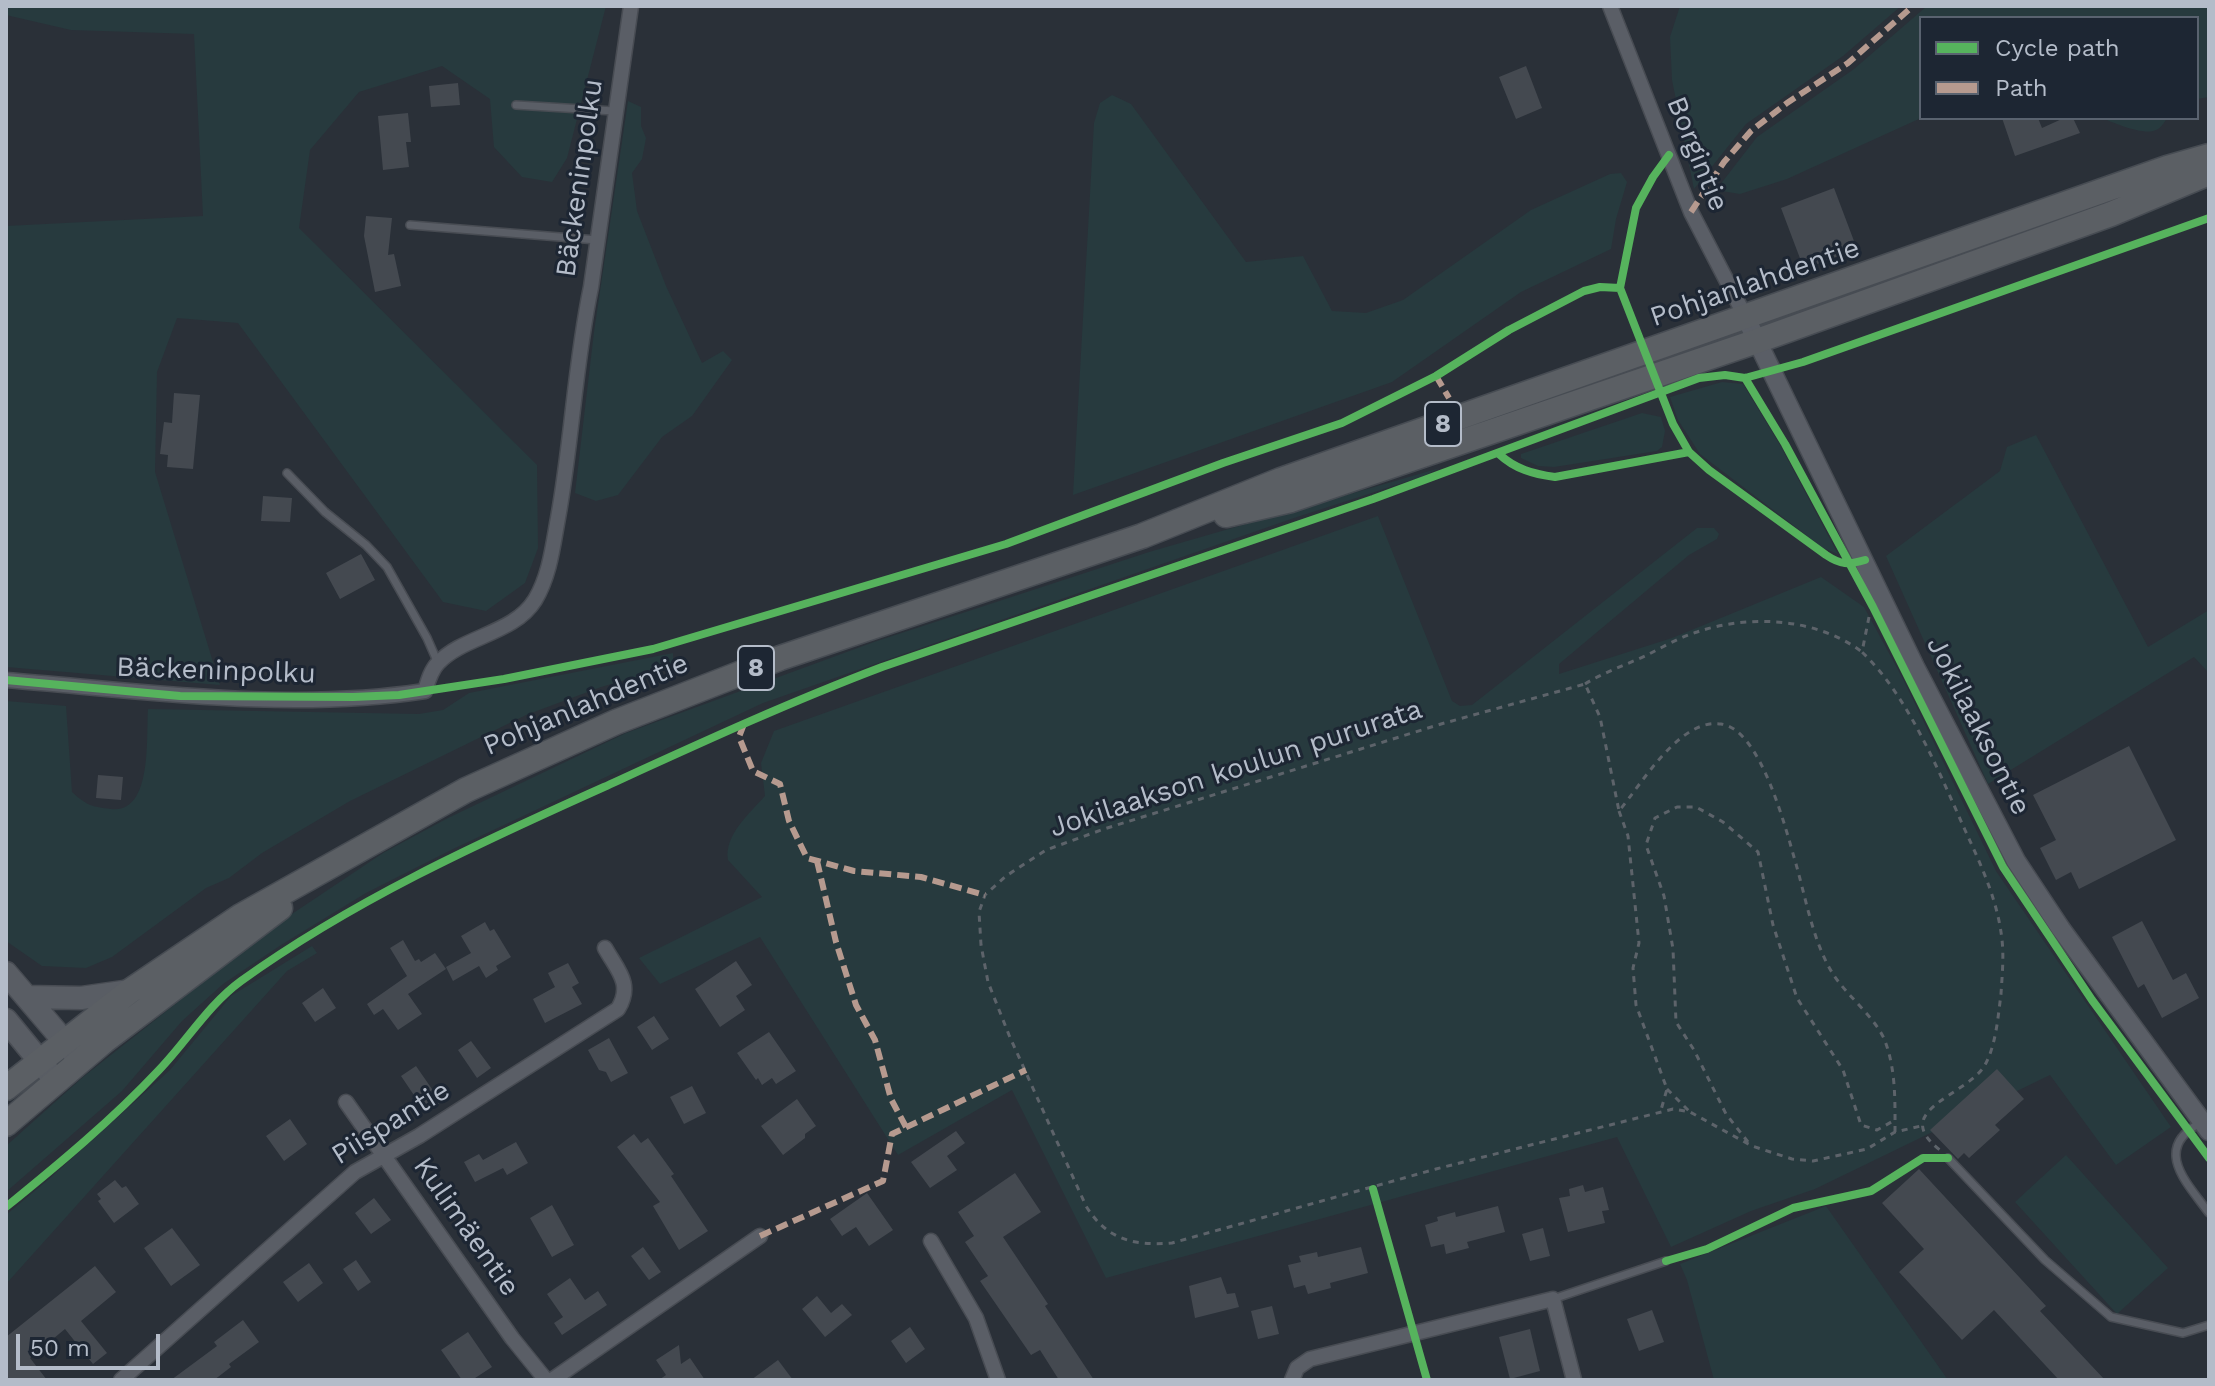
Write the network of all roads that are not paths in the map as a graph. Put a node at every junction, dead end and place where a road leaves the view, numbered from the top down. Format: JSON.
{"nodes":[{"id":1,"x":631,"y":6,"type":"edge"},
{"id":2,"x":1610,"y":6,"type":"edge"},
{"id":3,"x":516,"y":105,"type":"dead end"},
{"id":4,"x":614,"y":111,"type":"junction"},
{"id":5,"x":2209,"y":156,"type":"edge"},
{"id":6,"x":2209,"y":173,"type":"edge"},
{"id":7,"x":410,"y":225,"type":"dead end"},
{"id":8,"x":597,"y":240,"type":"junction"},
{"id":9,"x":1746,"y":318,"type":"junction"},
{"id":10,"x":1757,"y":341,"type":"junction"},
{"id":11,"x":287,"y":473,"type":"dead end"},
{"id":12,"x":1142,"y":536,"type":"junction"},
{"id":13,"x":438,"y":663,"type":"junction"},
{"id":14,"x":6,"y":680,"type":"edge"},
{"id":15,"x":337,"y":862,"type":"junction"},
{"id":16,"x":605,"y":948,"type":"dead end"},
{"id":17,"x":6,"y":973,"type":"edge"},
{"id":18,"x":130,"y":991,"type":"junction"},
{"id":19,"x":27,"y":997,"type":"junction"},
{"id":20,"x":6,"y":1020,"type":"edge"},
{"id":21,"x":64,"y":1041,"type":"junction"},
{"id":22,"x":39,"y":1060,"type":"junction"},
{"id":23,"x":81,"y":1060,"type":"junction"},
{"id":24,"x":56,"y":1081,"type":"junction"},
{"id":25,"x":6,"y":1088,"type":"edge"},
{"id":26,"x":346,"y":1102,"type":"dead end"},
{"id":27,"x":6,"y":1124,"type":"edge"},
{"id":28,"x":2205,"y":1126,"type":"edge"},
{"id":29,"x":383,"y":1156,"type":"junction"},
{"id":30,"x":1948,"y":1158,"type":"road end"},
{"id":31,"x":2209,"y":1213,"type":"edge"},
{"id":32,"x":760,"y":1236,"type":"dead end"},
{"id":33,"x":931,"y":1241,"type":"dead end"},
{"id":34,"x":1666,"y":1261,"type":"dead end"},
{"id":35,"x":1553,"y":1299,"type":"junction"},
{"id":36,"x":2209,"y":1325,"type":"edge"},
{"id":37,"x":2197,"y":1328,"type":"junction"},
{"id":38,"x":2197,"y":1339,"type":"dead end"},
{"id":39,"x":121,"y":1380,"type":"edge"},
{"id":40,"x":549,"y":1380,"type":"edge"},
{"id":41,"x":998,"y":1380,"type":"edge"},
{"id":42,"x":1292,"y":1380,"type":"edge"},
{"id":43,"x":1574,"y":1380,"type":"edge"}],
"edges":[{"from":1,"to":4,"type":"street","name":"Bäckeninpolku"},
{"from":2,"to":9,"type":"street","name":"Borgintie"},
{"from":3,"to":4,"type":"lane"},
{"from":4,"to":8,"type":"street","name":"Bäckeninpolku"},
{"from":5,"to":9,"type":"highway","name":"Pohjanlahdentie","number":"8"},
{"from":6,"to":10,"type":"highway","name":"Pohjanlahdentie","number":"8"},
{"from":7,"to":8,"type":"lane"},
{"from":8,"to":13,"type":"street","name":"Bäckeninpolku"},
{"from":9,"to":10,"type":"street","name":"Jokilaaksontie"},
{"from":9,"to":12,"type":"highway","name":"Pohjanlahdentie","number":"8"},
{"from":10,"to":12,"type":"highway","name":"Pohjanlahdentie","number":"8"},
{"from":10,"to":28,"type":"street","name":"Jokilaaksontie"},
{"from":11,"to":13,"type":"lane"},
{"from":12,"to":15,"type":"highway","name":"Pohjanlahdentie","number":"8"},
{"from":13,"to":14,"type":"street","name":"Bäckeninpolku"},
{"from":15,"to":18,"type":"highway","name":"Pohjanlahdentie","number":"8"},
{"from":15,"to":23,"type":"highway","name":"Pohjanlahdentie","number":"8"},
{"from":16,"to":29,"type":"street","name":"Piispantie"},
{"from":17,"to":19,"type":"main road"},
{"from":18,"to":19,"type":"main road"},
{"from":18,"to":21,"type":"highway","name":"Pohjanlahdentie","number":"8"},
{"from":19,"to":21,"type":"main road"},
{"from":20,"to":22,"type":"main road"},
{"from":21,"to":22,"type":"highway","name":"Pohjanlahdentie","number":"8"},
{"from":21,"to":23,"type":"main road"},
{"from":22,"to":24,"type":"main road"},
{"from":22,"to":25,"type":"highway","number":"8"},
{"from":23,"to":24,"type":"highway","name":"Pohjanlahdentie","number":"8"},
{"from":24,"to":27,"type":"highway","number":"8"},
{"from":26,"to":29,"type":"street","name":"Kulimäentie"},
{"from":28,"to":31,"type":"lane"},
{"from":29,"to":39,"type":"street","name":"Piispantie"},
{"from":29,"to":40,"type":"street","name":"Kulimäentie"},
{"from":30,"to":37,"type":"lane"},
{"from":32,"to":40,"type":"street"},
{"from":33,"to":41,"type":"street"},
{"from":34,"to":35,"type":"lane"},
{"from":35,"to":42,"type":"street"},
{"from":35,"to":43,"type":"street"},
{"from":36,"to":37,"type":"lane"},
{"from":37,"to":38,"type":"lane"}]}
